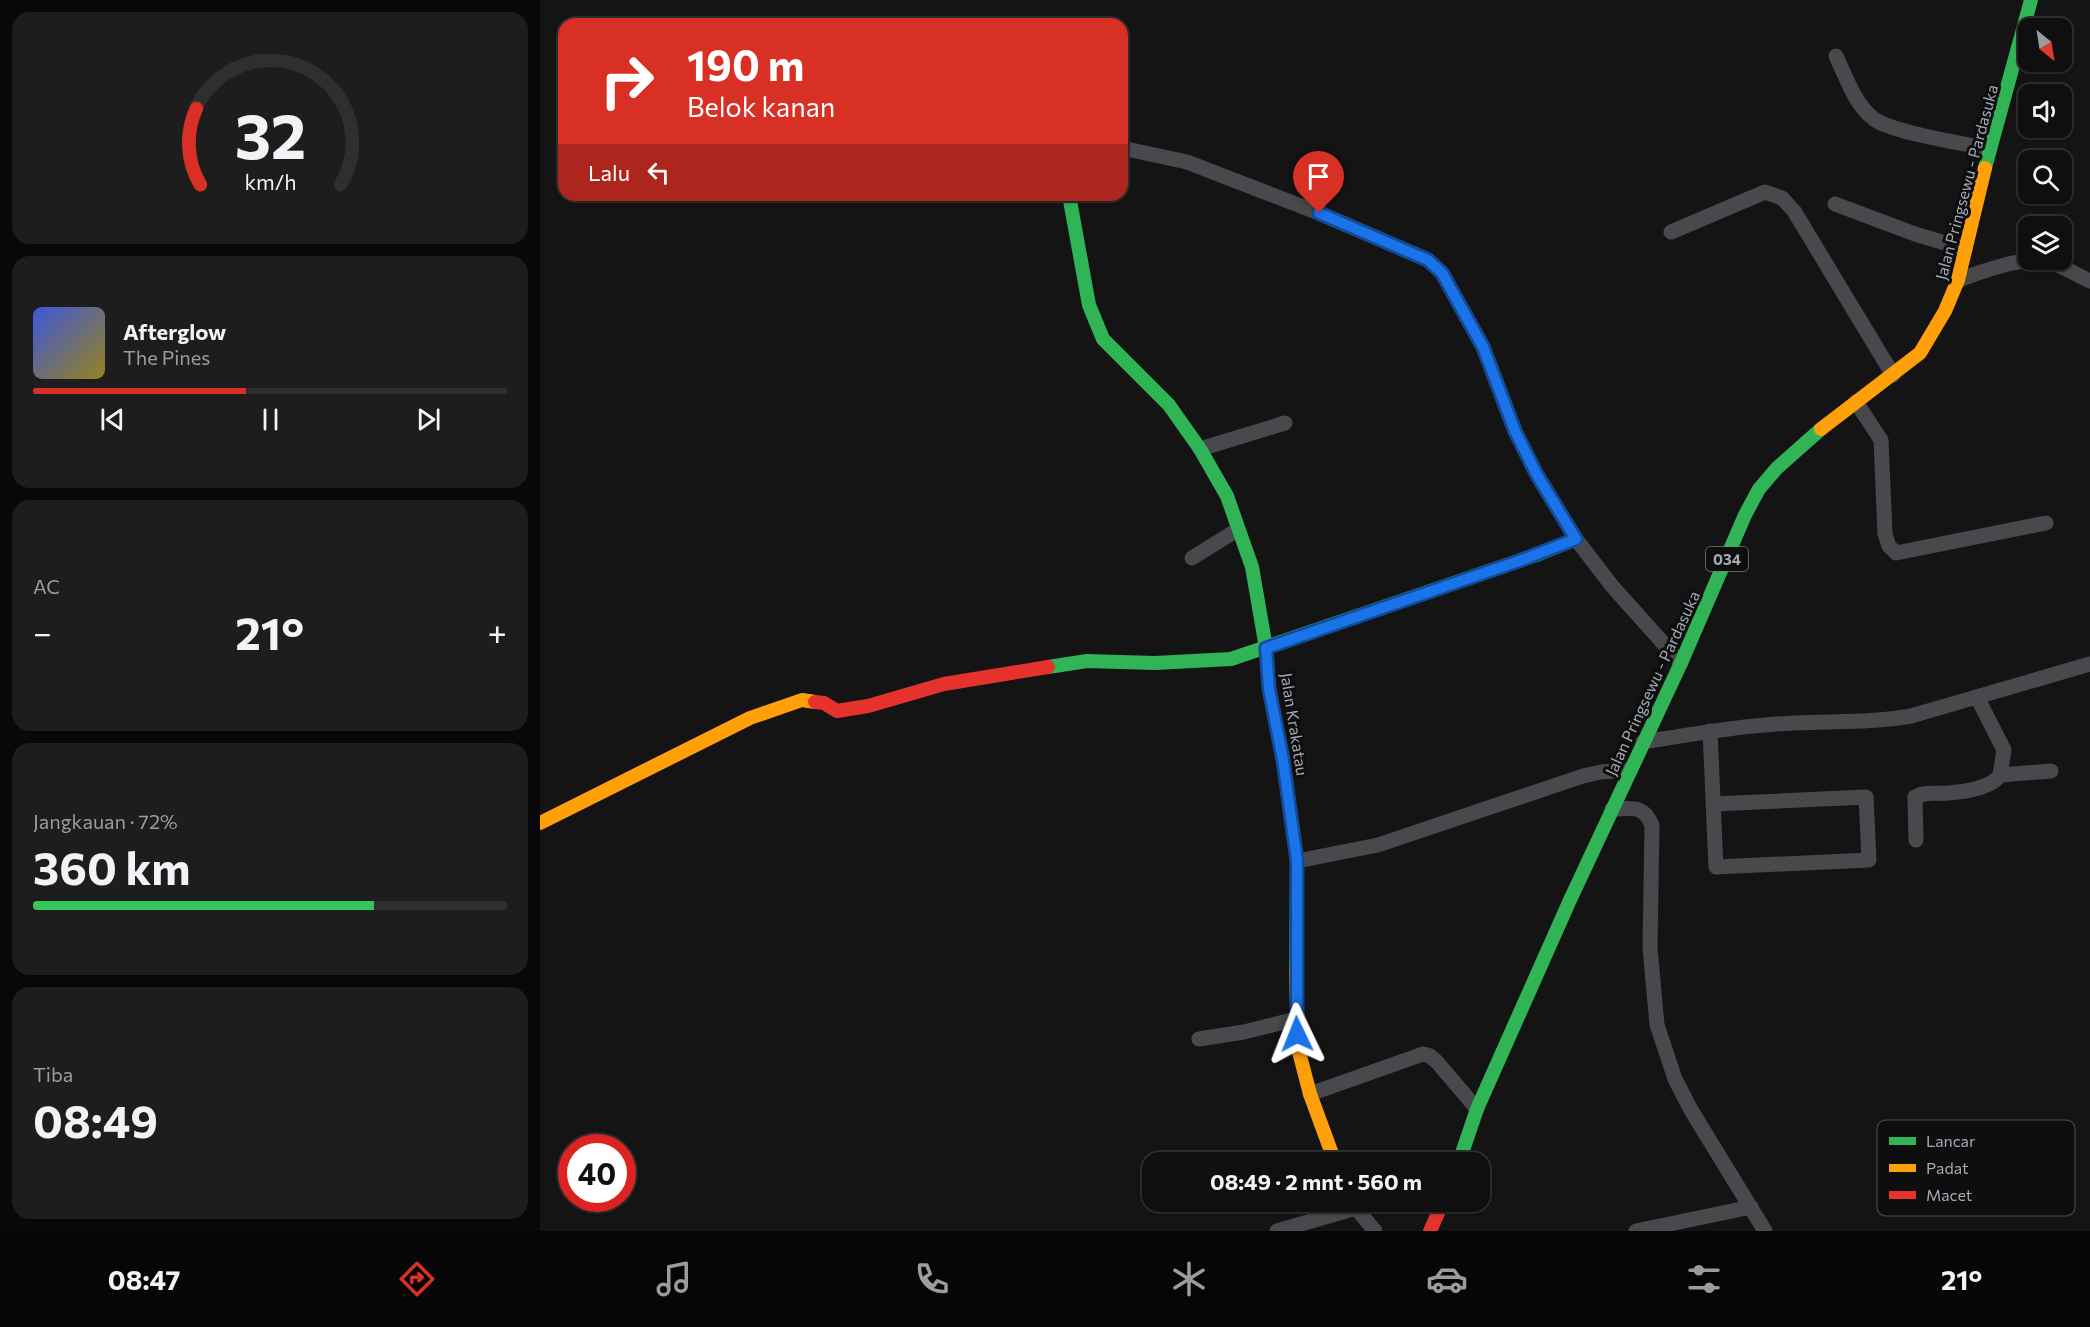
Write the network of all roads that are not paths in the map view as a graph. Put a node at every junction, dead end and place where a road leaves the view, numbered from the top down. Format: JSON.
{"nodes":[{"id":1,"x":2031,"y":0,"type":"edge"},
{"id":2,"x":1836,"y":56,"type":"dead end"},
{"id":3,"x":1128,"y":149,"type":"edge"},
{"id":4,"x":1990,"y":149,"type":"junction"},
{"id":5,"x":1070,"y":201,"type":"edge"},
{"id":6,"x":1835,"y":204,"type":"dead end"},
{"id":7,"x":1671,"y":232,"type":"dead end"},
{"id":8,"x":1965,"y":249,"type":"junction"},
{"id":9,"x":1958,"y":280,"type":"junction"},
{"id":10,"x":2090,"y":280,"type":"edge"},
{"id":11,"x":1893,"y":375,"type":"junction"},
{"id":12,"x":1856,"y":402,"type":"junction"},
{"id":13,"x":1285,"y":423,"type":"dead end"},
{"id":14,"x":1200,"y":449,"type":"junction"},
{"id":15,"x":2046,"y":523,"type":"dead end"},
{"id":16,"x":1237,"y":530,"type":"junction"},
{"id":17,"x":1576,"y":539,"type":"junction"},
{"id":18,"x":1192,"y":558,"type":"dead end"},
{"id":19,"x":1266,"y":648,"type":"junction"},
{"id":20,"x":1681,"y":663,"type":"junction"},
{"id":21,"x":2090,"y":664,"type":"edge"},
{"id":22,"x":1977,"y":697,"type":"junction"},
{"id":23,"x":1710,"y":731,"type":"junction"},
{"id":24,"x":1643,"y":742,"type":"junction"},
{"id":25,"x":1630,"y":770,"type":"junction"},
{"id":26,"x":2051,"y":771,"type":"dead end"},
{"id":27,"x":2000,"y":775,"type":"junction"},
{"id":28,"x":1713,"y":804,"type":"junction"},
{"id":29,"x":1612,"y":809,"type":"junction"},
{"id":30,"x":540,"y":823,"type":"edge"},
{"id":31,"x":1916,"y":840,"type":"dead end"},
{"id":32,"x":1297,"y":861,"type":"junction"},
{"id":33,"x":1296,"y":1019,"type":"junction"},
{"id":34,"x":1199,"y":1040,"type":"dead end"},
{"id":35,"x":1310,"y":1094,"type":"junction"},
{"id":36,"x":1477,"y":1109,"type":"junction"},
{"id":37,"x":1331,"y":1152,"type":"edge"},
{"id":38,"x":1462,"y":1152,"type":"edge"},
{"id":39,"x":1751,"y":1207,"type":"junction"},
{"id":40,"x":1333,"y":1212,"type":"edge"},
{"id":41,"x":1360,"y":1212,"type":"edge"},
{"id":42,"x":1439,"y":1212,"type":"edge"},
{"id":43,"x":1277,"y":1231,"type":"edge"},
{"id":44,"x":1375,"y":1231,"type":"edge"},
{"id":45,"x":1430,"y":1231,"type":"edge"},
{"id":46,"x":1636,"y":1231,"type":"edge"},
{"id":47,"x":1765,"y":1231,"type":"edge"}],
"edges":[{"from":1,"to":4,"type":"street","name":"Jalan Pringsewu - Pardasuka","number":"034"},
{"from":2,"to":4,"type":"street"},
{"from":3,"to":17,"type":"street"},
{"from":4,"to":8,"type":"street","name":"Jalan Pringsewu - Pardasuka","number":"034"},
{"from":5,"to":14,"type":"street","name":"Jalan Krakatau"},
{"from":6,"to":8,"type":"street"},
{"from":7,"to":11,"type":"street"},
{"from":8,"to":9,"type":"street","name":"Jalan Pringsewu - Pardasuka","number":"034"},
{"from":9,"to":10,"type":"street"},
{"from":9,"to":11,"type":"street","name":"Jalan Pringsewu - Pardasuka","number":"034"},
{"from":11,"to":12,"type":"street","name":"Jalan Pringsewu - Pardasuka","number":"034"},
{"from":12,"to":15,"type":"street"},
{"from":12,"to":20,"type":"street","name":"Jalan Pringsewu - Pardasuka","number":"034"},
{"from":13,"to":14,"type":"street"},
{"from":14,"to":16,"type":"street","name":"Jalan Krakatau"},
{"from":16,"to":18,"type":"street"},
{"from":16,"to":19,"type":"street","name":"Jalan Krakatau"},
{"from":17,"to":19,"type":"street"},
{"from":17,"to":20,"type":"street"},
{"from":19,"to":30,"type":"street"},
{"from":19,"to":32,"type":"street","name":"Jalan Krakatau"},
{"from":20,"to":24,"type":"street","name":"Jalan Pringsewu - Pardasuka","number":"034"},
{"from":21,"to":22,"type":"street"},
{"from":22,"to":23,"type":"street"},
{"from":22,"to":27,"type":"street"},
{"from":23,"to":24,"type":"street"},
{"from":23,"to":28,"type":"street"},
{"from":24,"to":25,"type":"street","name":"Jalan Pringsewu - Pardasuka","number":"034"},
{"from":25,"to":29,"type":"street","name":"Jalan Pringsewu - Pardasuka","number":"034"},
{"from":25,"to":32,"type":"street"},
{"from":26,"to":27,"type":"street"},
{"from":27,"to":31,"type":"street"},
{"from":28,"to":28,"type":"street"},
{"from":29,"to":36,"type":"street","name":"Jalan Pringsewu - Pardasuka","number":"034"},
{"from":29,"to":39,"type":"street"},
{"from":32,"to":33,"type":"street","name":"Jalan Krakatau"},
{"from":33,"to":34,"type":"street"},
{"from":33,"to":35,"type":"street","name":"Jalan Krakatau"},
{"from":35,"to":36,"type":"street"},
{"from":35,"to":37,"type":"street","name":"Jalan Krakatau"},
{"from":36,"to":38,"type":"street","name":"Jalan Pringsewu - Pardasuka","number":"034"},
{"from":39,"to":46,"type":"street"},
{"from":39,"to":47,"type":"street"},
{"from":40,"to":43,"type":"street"},
{"from":41,"to":44,"type":"street"},
{"from":42,"to":45,"type":"street"}]}
